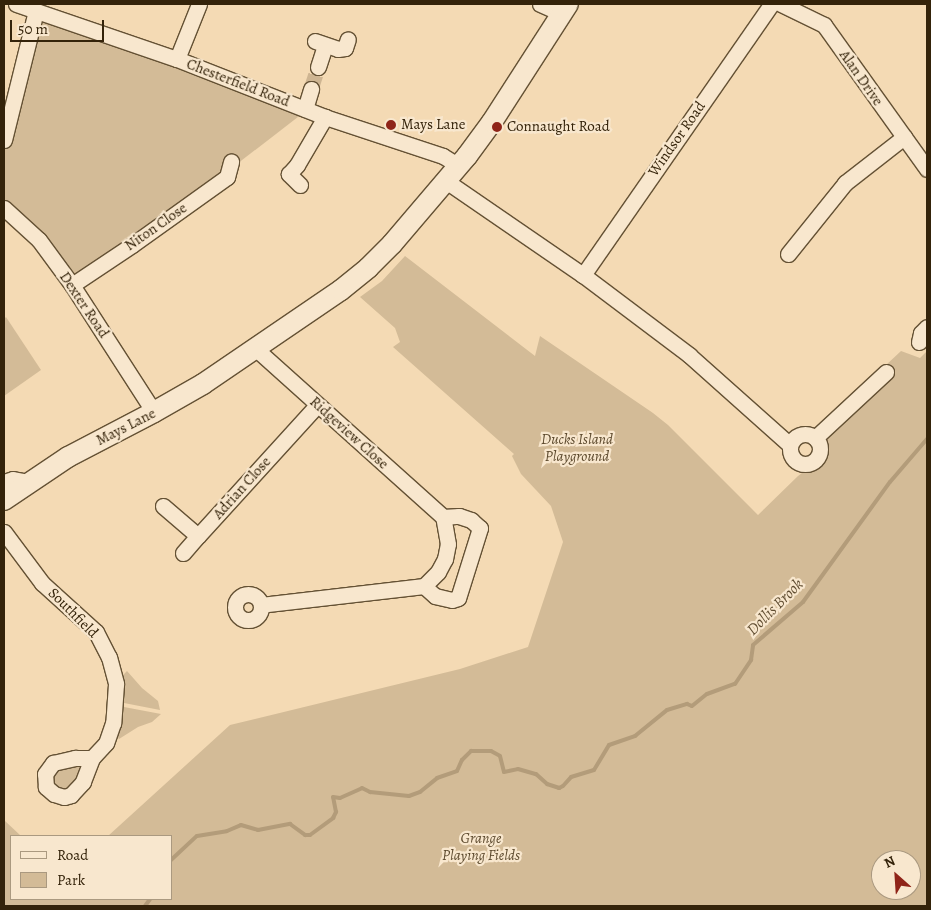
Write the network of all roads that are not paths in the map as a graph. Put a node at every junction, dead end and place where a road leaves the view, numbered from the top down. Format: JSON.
{"nodes":[{"id":1,"x":16,"y":4,"type":"edge"},
{"id":2,"x":199,"y":4,"type":"edge"},
{"id":3,"x":540,"y":4,"type":"edge"},
{"id":4,"x":771,"y":4,"type":"edge"},
{"id":5,"x":780,"y":4,"type":"edge"},
{"id":6,"x":565,"y":9,"type":"edge"},
{"id":7,"x":36,"y":11,"type":"junction"},
{"id":8,"x":348,"y":39,"type":"dead end"},
{"id":9,"x":177,"y":59,"type":"junction"},
{"id":10,"x":318,"y":68,"type":"tunnel mouth"},
{"id":11,"x":311,"y":89,"type":"tunnel mouth"},
{"id":12,"x":305,"y":109,"type":"junction"},
{"id":13,"x":325,"y":117,"type":"junction"},
{"id":14,"x":904,"y":137,"type":"junction"},
{"id":15,"x":4,"y":140,"type":"edge"},
{"id":16,"x":232,"y":162,"type":"dead end"},
{"id":17,"x":927,"y":169,"type":"edge"},
{"id":18,"x":453,"y":173,"type":"junction"},
{"id":19,"x":300,"y":185,"type":"dead end"},
{"id":20,"x":4,"y":208,"type":"edge"},
{"id":21,"x":788,"y":254,"type":"dead end"},
{"id":22,"x":583,"y":275,"type":"junction"},
{"id":23,"x":72,"y":285,"type":"junction"},
{"id":24,"x":927,"y":327,"type":"edge"},
{"id":25,"x":919,"y":342,"type":"dead end"},
{"id":26,"x":256,"y":349,"type":"junction"},
{"id":27,"x":886,"y":372,"type":"dead end"},
{"id":28,"x":317,"y":405,"type":"junction"},
{"id":29,"x":154,"y":412,"type":"junction"},
{"id":30,"x":815,"y":438,"type":"junction"},
{"id":31,"x":790,"y":445,"type":"junction"},
{"id":32,"x":4,"y":482,"type":"edge"},
{"id":33,"x":28,"y":482,"type":"junction"},
{"id":34,"x":4,"y":500,"type":"edge"},
{"id":35,"x":163,"y":506,"type":"dead end"},
{"id":36,"x":443,"y":517,"type":"junction"},
{"id":37,"x":4,"y":532,"type":"edge"},
{"id":38,"x":198,"y":536,"type":"junction"},
{"id":39,"x":183,"y":554,"type":"dead end"},
{"id":40,"x":424,"y":586,"type":"junction"},
{"id":41,"x":261,"y":605,"type":"dead end"},
{"id":42,"x":92,"y":758,"type":"dead end"}],
"edges":[{"from":1,"to":7,"type":"street","name":"Chesterfield Road"},
{"from":2,"to":9,"type":"street"},
{"from":3,"to":6,"type":"street"},
{"from":4,"to":22,"type":"street","name":"Windsor Road"},
{"from":5,"to":14,"type":"street","name":"Alan Drive"},
{"from":6,"to":18,"type":"street","name":"Mays Lane"},
{"from":7,"to":9,"type":"street","name":"Chesterfield Road"},
{"from":7,"to":15,"type":"street"},
{"from":8,"to":10,"type":"street"},
{"from":9,"to":12,"type":"street","name":"Chesterfield Road"},
{"from":11,"to":12,"type":"street"},
{"from":12,"to":13,"type":"street","name":"Chesterfield Road"},
{"from":13,"to":18,"type":"street","name":"Chesterfield Road"},
{"from":13,"to":19,"type":"street"},
{"from":14,"to":17,"type":"street","name":"Alan Drive"},
{"from":14,"to":21,"type":"street"},
{"from":16,"to":23,"type":"street","name":"Niton Close"},
{"from":18,"to":22,"type":"street"},
{"from":18,"to":26,"type":"street","name":"Mays Lane"},
{"from":20,"to":23,"type":"street","name":"Dexter Road"},
{"from":22,"to":31,"type":"street"},
{"from":23,"to":29,"type":"street","name":"Dexter Road"},
{"from":24,"to":25,"type":"street"},
{"from":26,"to":28,"type":"street","name":"Ridgeview Close"},
{"from":26,"to":29,"type":"street","name":"Mays Lane"},
{"from":27,"to":30,"type":"street"},
{"from":28,"to":36,"type":"street","name":"Ridgeview Close"},
{"from":28,"to":38,"type":"street","name":"Adrian Close"},
{"from":29,"to":33,"type":"street","name":"Mays Lane"},
{"from":30,"to":31,"type":"street"},
{"from":30,"to":31,"type":"street"},
{"from":32,"to":33,"type":"street"},
{"from":33,"to":34,"type":"street","name":"Mays Lane"},
{"from":35,"to":38,"type":"street"},
{"from":36,"to":40,"type":"street"},
{"from":36,"to":40,"type":"street"},
{"from":37,"to":42,"type":"street","name":"Southfield"},
{"from":38,"to":39,"type":"street","name":"Adrian Close"},
{"from":40,"to":41,"type":"street"}]}
